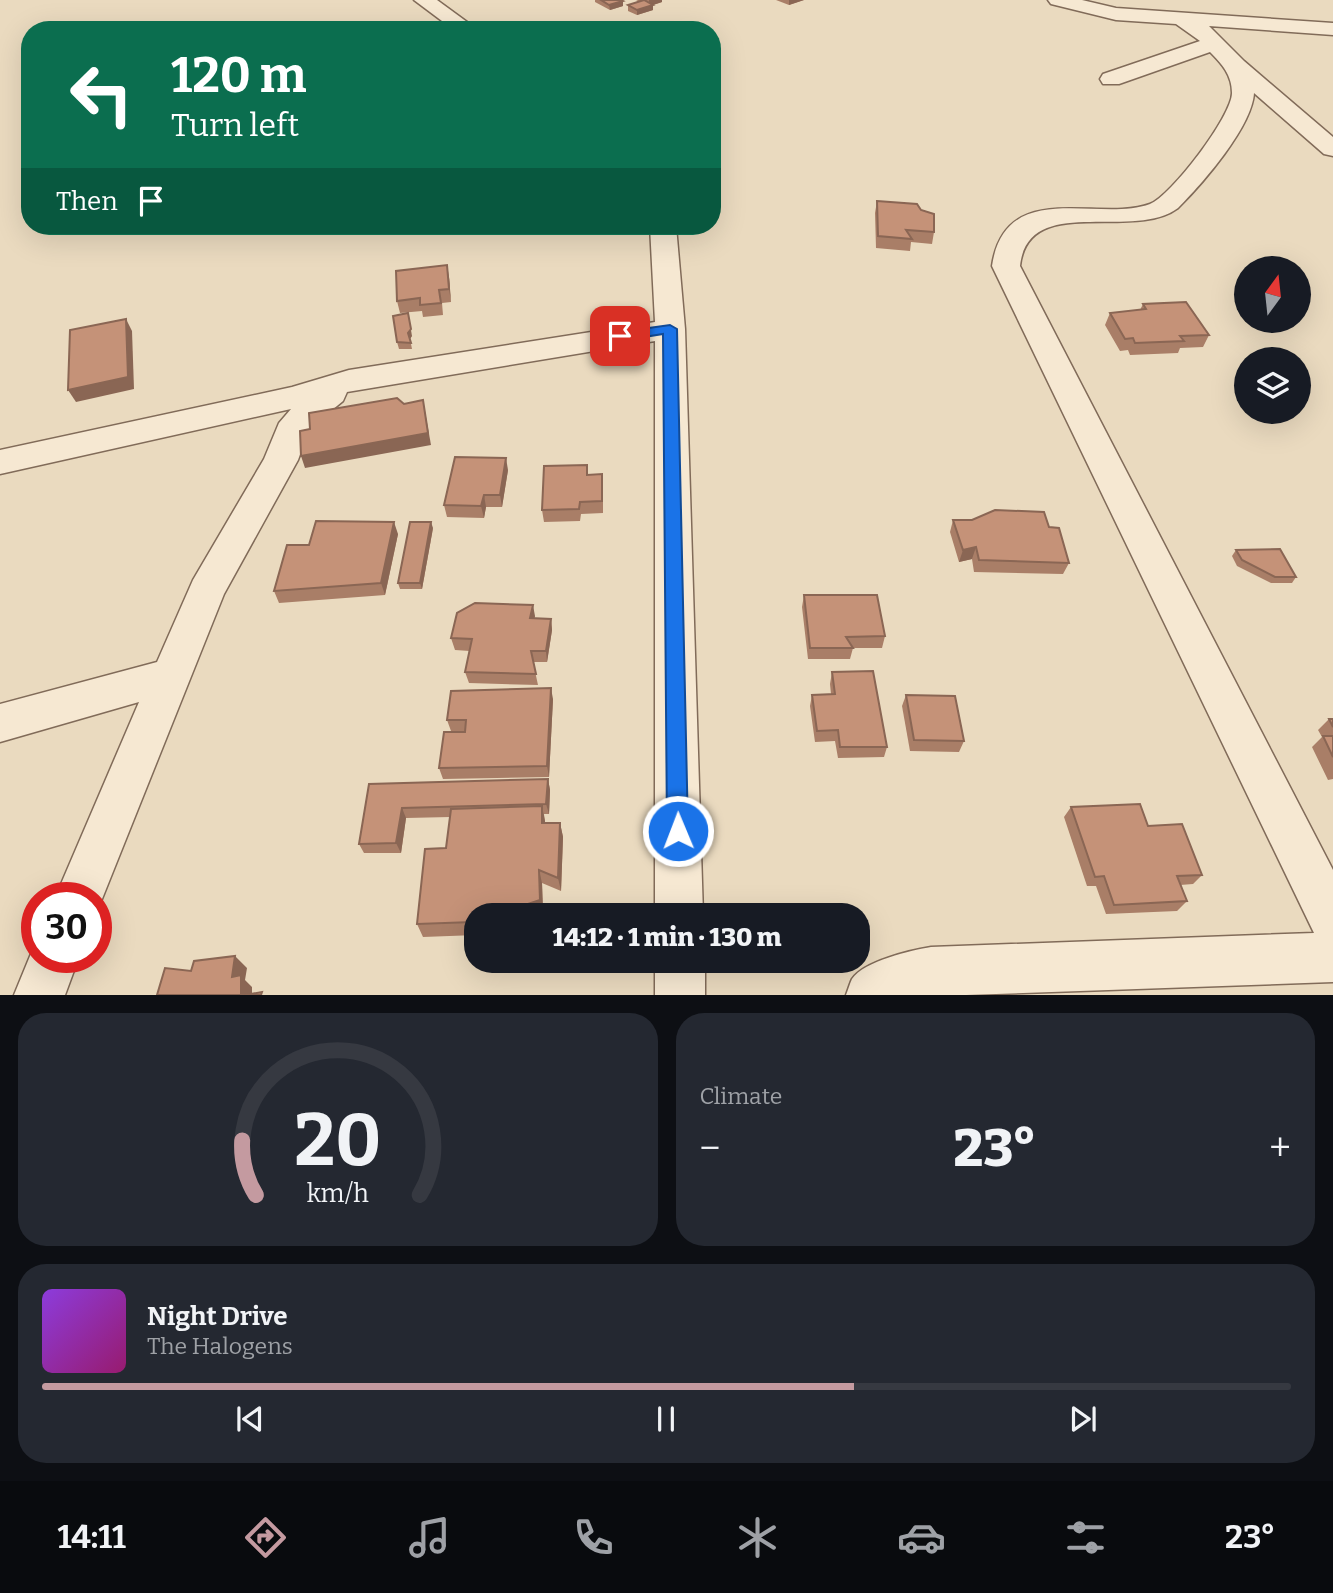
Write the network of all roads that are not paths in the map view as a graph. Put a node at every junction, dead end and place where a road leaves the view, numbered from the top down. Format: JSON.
{"nodes":[{"id":1,"x":424,"y":0,"type":"edge"},
{"id":2,"x":1058,"y":0,"type":"edge"},
{"id":3,"x":1155,"y":0,"type":"edge"},
{"id":4,"x":1181,"y":19,"type":"junction"},
{"id":5,"x":455,"y":21,"type":"edge"},
{"id":6,"x":1333,"y":29,"type":"edge"},
{"id":7,"x":1224,"y":55,"type":"junction"},
{"id":8,"x":1111,"y":79,"type":"dead end"},
{"id":9,"x":1333,"y":149,"type":"edge"},
{"id":10,"x":664,"y":235,"type":"edge"},
{"id":11,"x":670,"y":329,"type":"junction"},
{"id":12,"x":349,"y":380,"type":"junction"},
{"id":13,"x":0,"y":462,"type":"edge"},
{"id":14,"x":172,"y":675,"type":"junction"},
{"id":15,"x":0,"y":723,"type":"edge"},
{"id":16,"x":86,"y":882,"type":"edge"},
{"id":17,"x":679,"y":903,"type":"edge"},
{"id":18,"x":1333,"y":920,"type":"edge"},
{"id":19,"x":1333,"y":957,"type":"edge"},
{"id":20,"x":48,"y":973,"type":"edge"},
{"id":21,"x":680,"y":973,"type":"edge"},
{"id":22,"x":39,"y":995,"type":"edge"},
{"id":23,"x":680,"y":995,"type":"edge"},
{"id":24,"x":871,"y":995,"type":"edge"}],
"edges":[{"from":1,"to":5,"type":"street"},
{"from":2,"to":4,"type":"street"},
{"from":3,"to":4,"type":"street"},
{"from":4,"to":6,"type":"street"},
{"from":4,"to":7,"type":"street"},
{"from":7,"to":8,"type":"street"},
{"from":7,"to":9,"type":"street"},
{"from":7,"to":18,"type":"street"},
{"from":10,"to":11,"type":"street"},
{"from":11,"to":12,"type":"street"},
{"from":11,"to":17,"type":"street"},
{"from":12,"to":13,"type":"street"},
{"from":12,"to":14,"type":"street"},
{"from":14,"to":15,"type":"street"},
{"from":14,"to":16,"type":"street"},
{"from":19,"to":24,"type":"street"},
{"from":20,"to":22,"type":"street"},
{"from":21,"to":23,"type":"street"}]}
